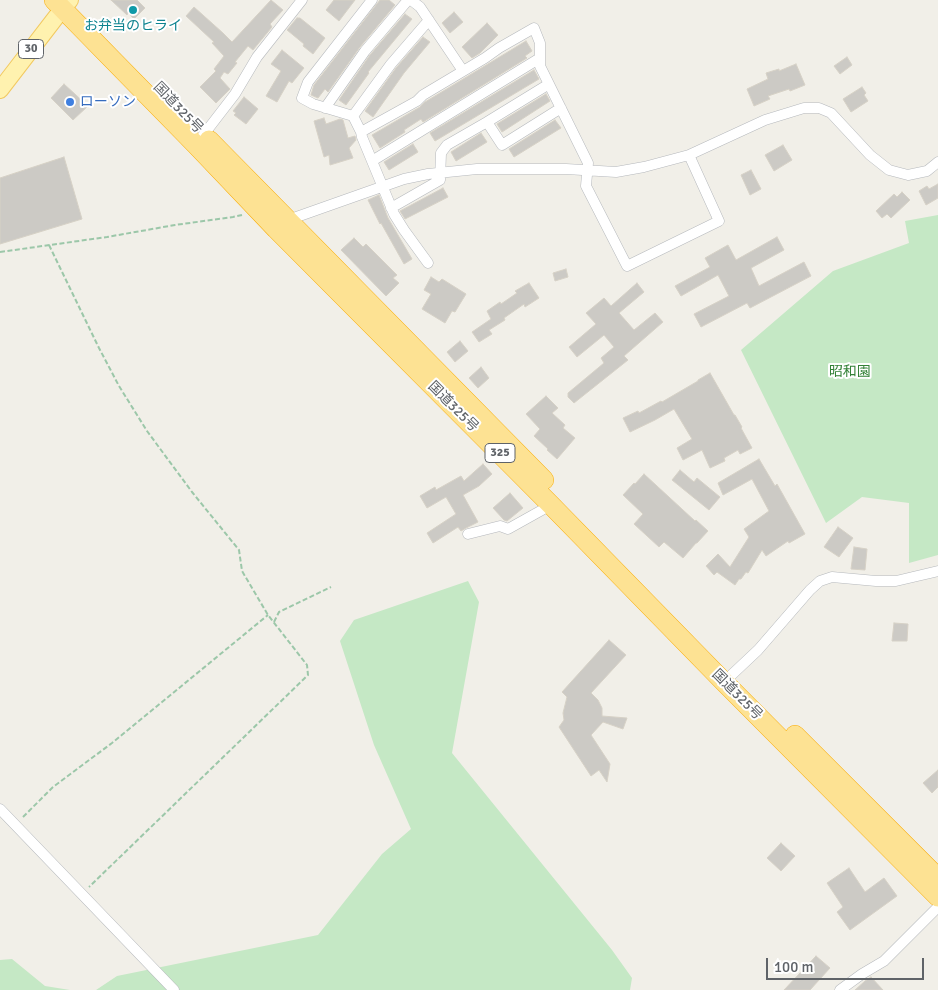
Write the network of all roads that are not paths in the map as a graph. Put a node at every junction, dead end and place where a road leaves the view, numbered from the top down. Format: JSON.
{"nodes":[{"id":1,"x":302,"y":0,"type":"edge"},
{"id":2,"x":372,"y":0,"type":"edge"},
{"id":3,"x":410,"y":0,"type":"edge"},
{"id":4,"x":65,"y":2,"type":"edge"},
{"id":5,"x":429,"y":20,"type":"junction"},
{"id":6,"x":540,"y":58,"type":"junction"},
{"id":7,"x":463,"y":71,"type":"junction"},
{"id":8,"x":549,"y":84,"type":"junction"},
{"id":9,"x":0,"y":90,"type":"edge"},
{"id":10,"x":325,"y":108,"type":"junction"},
{"id":11,"x":561,"y":108,"type":"junction"},
{"id":12,"x":353,"y":116,"type":"junction"},
{"id":13,"x":487,"y":122,"type":"junction"},
{"id":14,"x":361,"y":132,"type":"junction"},
{"id":15,"x":200,"y":140,"type":"junction"},
{"id":16,"x":689,"y":154,"type":"junction"},
{"id":17,"x":372,"y":161,"type":"junction"},
{"id":18,"x":938,"y":162,"type":"edge"},
{"id":19,"x":587,"y":170,"type":"junction"},
{"id":20,"x":440,"y":173,"type":"junction"},
{"id":21,"x":382,"y":186,"type":"junction"},
{"id":22,"x":391,"y":208,"type":"junction"},
{"id":23,"x":282,"y":224,"type":"junction"},
{"id":24,"x":428,"y":263,"type":"dead end"},
{"id":25,"x":551,"y":504,"type":"junction"},
{"id":26,"x":468,"y":534,"type":"dead end"},
{"id":27,"x":938,"y":571,"type":"edge"},
{"id":28,"x":729,"y":678,"type":"junction"},
{"id":29,"x":0,"y":809,"type":"edge"},
{"id":30,"x":938,"y":878,"type":"edge"},
{"id":31,"x":938,"y":897,"type":"edge"},
{"id":32,"x":938,"y":907,"type":"edge"},
{"id":33,"x":174,"y":990,"type":"edge"},
{"id":34,"x":840,"y":990,"type":"edge"}],
"edges":[{"from":1,"to":15,"type":"street"},
{"from":2,"to":10,"type":"street"},
{"from":3,"to":5,"type":"street"},
{"from":3,"to":10,"type":"street"},
{"from":4,"to":9,"type":"main road","number":"30"},
{"from":4,"to":15,"type":"highway","name":"国道325号","number":"325"},
{"from":5,"to":7,"type":"street"},
{"from":5,"to":12,"type":"street"},
{"from":6,"to":7,"type":"street"},
{"from":6,"to":8,"type":"street"},
{"from":6,"to":17,"type":"street"},
{"from":7,"to":14,"type":"street"},
{"from":8,"to":11,"type":"street"},
{"from":8,"to":13,"type":"street"},
{"from":10,"to":12,"type":"street"},
{"from":11,"to":13,"type":"street"},
{"from":11,"to":19,"type":"street"},
{"from":12,"to":14,"type":"street"},
{"from":13,"to":20,"type":"street"},
{"from":14,"to":17,"type":"street"},
{"from":15,"to":23,"type":"highway","name":"国道325号","number":"325"},
{"from":16,"to":18,"type":"street"},
{"from":16,"to":19,"type":"street"},
{"from":16,"to":19,"type":"street"},
{"from":17,"to":21,"type":"street"},
{"from":19,"to":20,"type":"street"},
{"from":20,"to":21,"type":"street"},
{"from":20,"to":22,"type":"street"},
{"from":21,"to":22,"type":"street"},
{"from":21,"to":23,"type":"street"},
{"from":22,"to":24,"type":"street"},
{"from":23,"to":25,"type":"highway","name":"国道325号","number":"325"},
{"from":23,"to":28,"type":"highway","name":"国道325号","number":"325"},
{"from":25,"to":26,"type":"street"},
{"from":25,"to":28,"type":"highway","name":"国道325号","number":"325"},
{"from":27,"to":28,"type":"street"},
{"from":28,"to":30,"type":"highway","name":"国道325号","number":"325"},
{"from":28,"to":31,"type":"highway","name":"国道325号","number":"325"},
{"from":29,"to":33,"type":"street"},
{"from":32,"to":34,"type":"street"}]}
